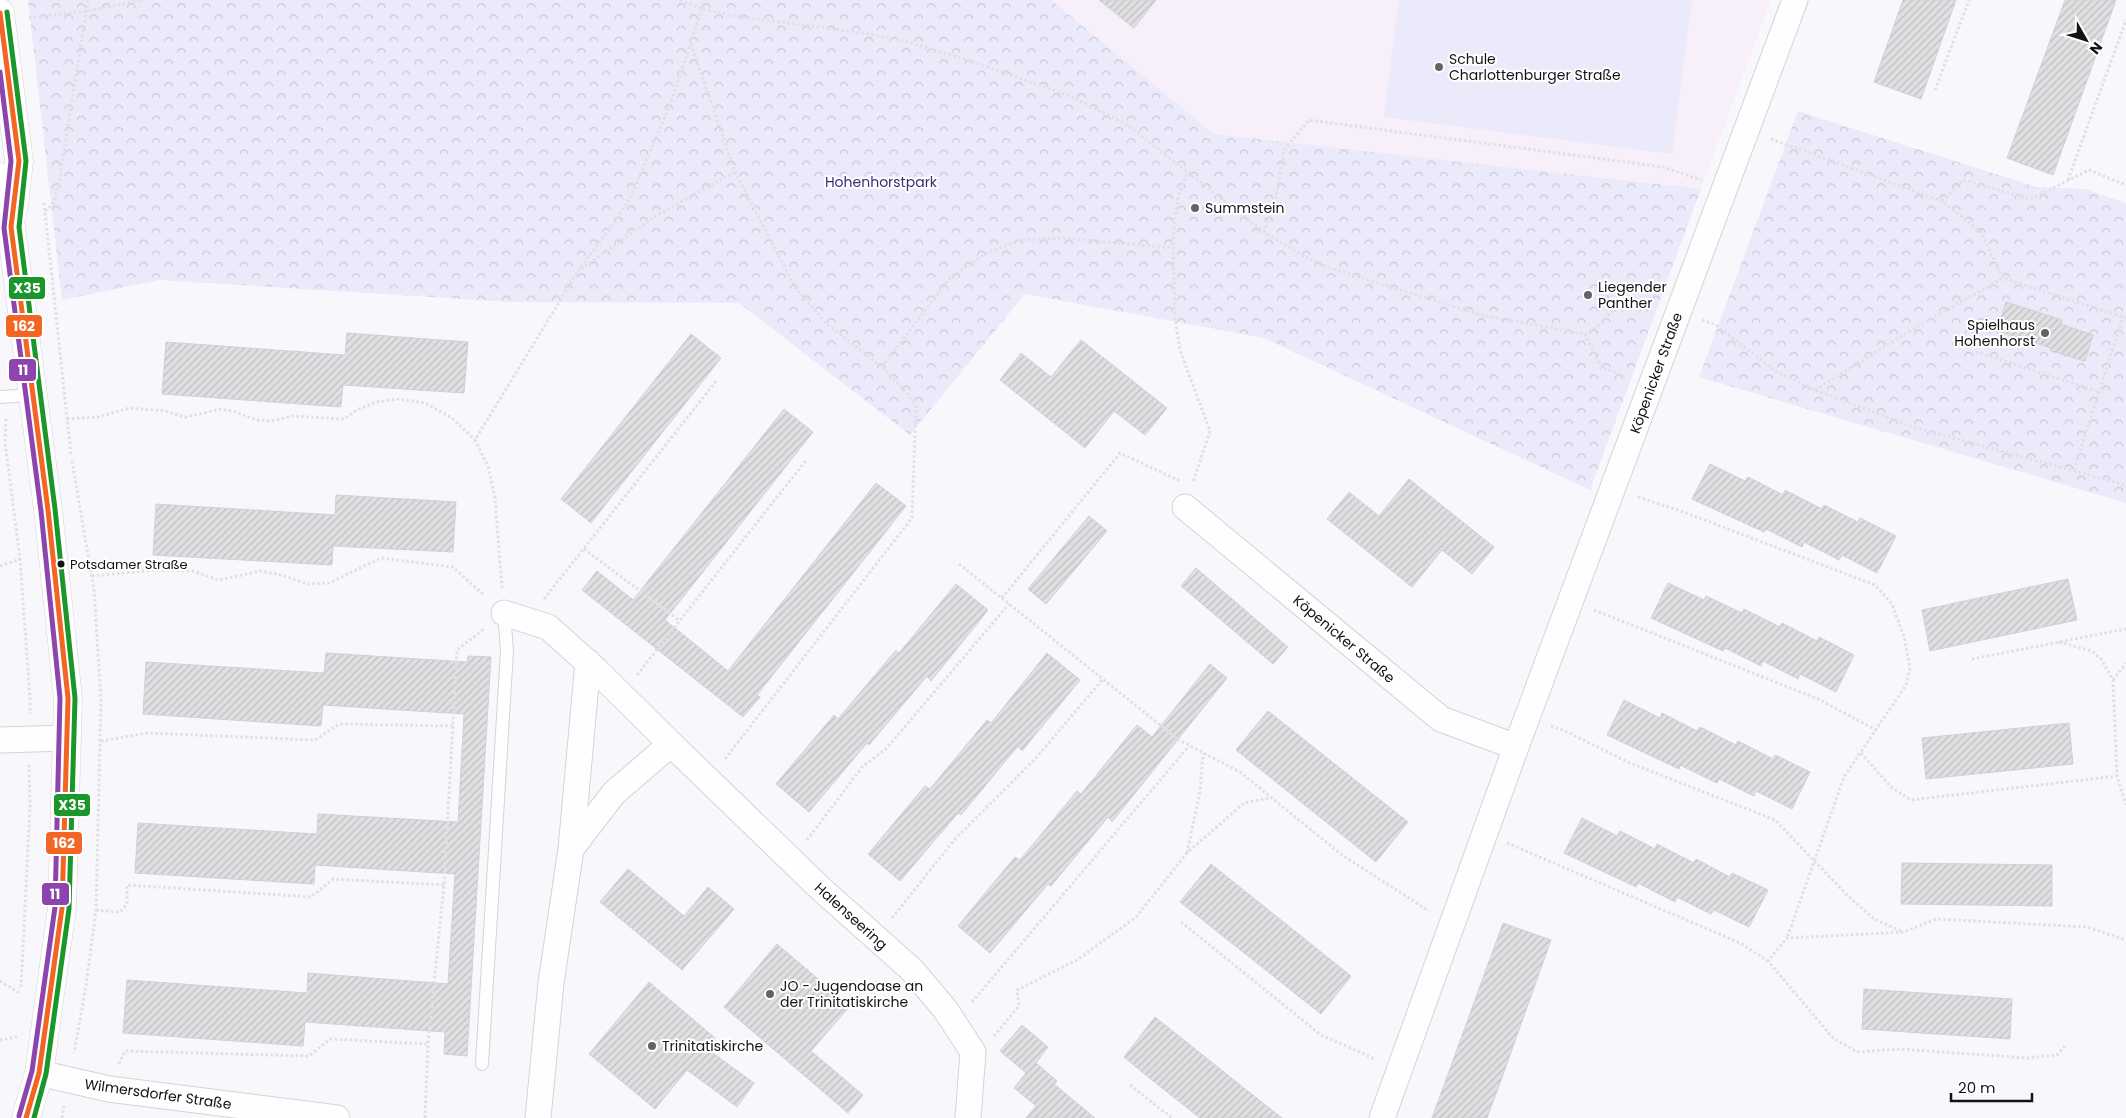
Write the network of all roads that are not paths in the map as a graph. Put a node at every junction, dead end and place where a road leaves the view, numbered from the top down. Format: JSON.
{"nodes":[{"id":1,"x":1796,"y":0,"type":"edge"},
{"id":2,"x":10,"y":16,"type":"edge"},
{"id":3,"x":0,"y":177,"type":"edge"},
{"id":4,"x":11,"y":228,"type":"junction"},
{"id":5,"x":33,"y":395,"type":"junction"},
{"id":6,"x":0,"y":397,"type":"edge"},
{"id":7,"x":1188,"y":498,"type":"road end"},
{"id":8,"x":504,"y":614,"type":"joint"},
{"id":9,"x":588,"y":662,"type":"junction"},
{"id":10,"x":68,"y":738,"type":"junction"},
{"id":11,"x":0,"y":740,"type":"edge"},
{"id":12,"x":671,"y":744,"type":"junction"},
{"id":13,"x":1516,"y":747,"type":"junction"},
{"id":14,"x":571,"y":849,"type":"junction"},
{"id":15,"x":482,"y":1064,"type":"dead end"},
{"id":16,"x":39,"y":1073,"type":"junction"},
{"id":17,"x":26,"y":1118,"type":"edge"},
{"id":18,"x":337,"y":1118,"type":"edge"},
{"id":19,"x":538,"y":1118,"type":"edge"},
{"id":20,"x":968,"y":1118,"type":"edge"},
{"id":21,"x":1382,"y":1118,"type":"edge"}],
"edges":[{"from":1,"to":13,"type":"street","name":"Köpenicker Straße"},
{"from":2,"to":4,"type":"street"},
{"from":3,"to":4,"type":"street"},
{"from":4,"to":5,"type":"street"},
{"from":5,"to":6,"type":"lane"},
{"from":5,"to":10,"type":"street"},
{"from":7,"to":13,"type":"street","name":"Köpenicker Straße"},
{"from":8,"to":9,"type":"street","name":"Halenseering"},
{"from":8,"to":15,"type":"lane"},
{"from":9,"to":12,"type":"street","name":"Halenseering"},
{"from":9,"to":14,"type":"street"},
{"from":10,"to":11,"type":"street"},
{"from":10,"to":16,"type":"street"},
{"from":12,"to":14,"type":"street"},
{"from":12,"to":20,"type":"street","name":"Halenseering"},
{"from":13,"to":21,"type":"street","name":"Köpenicker Straße"},
{"from":14,"to":19,"type":"street"},
{"from":16,"to":17,"type":"street"},
{"from":16,"to":18,"type":"street","name":"Wilmersdorfer Straße"}]}
